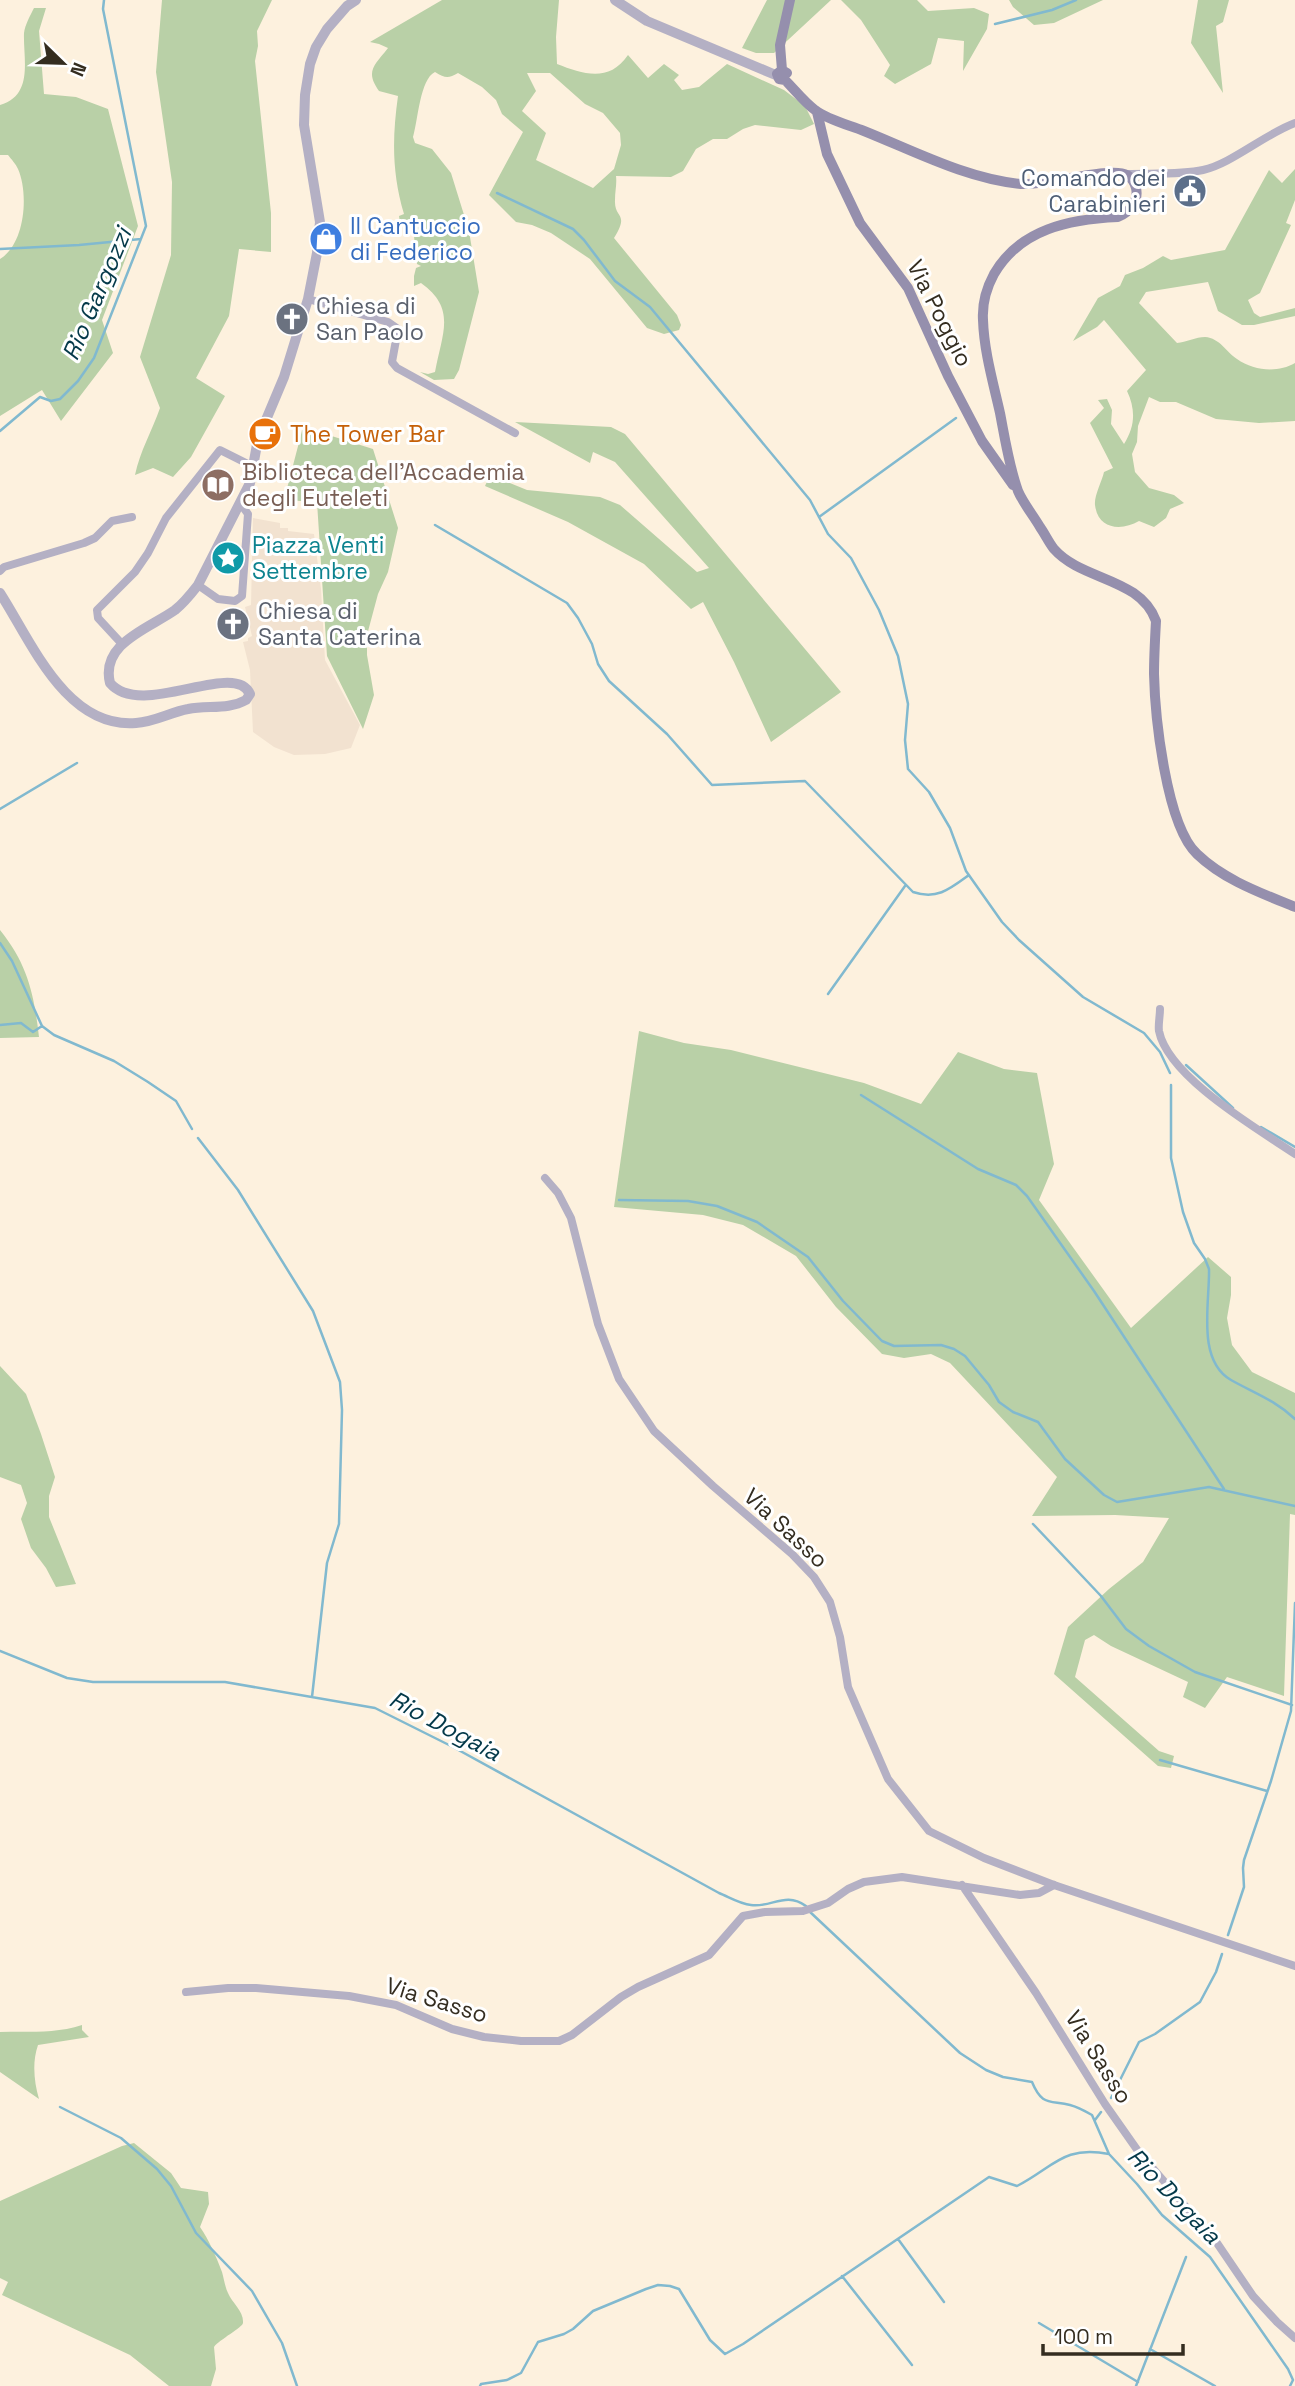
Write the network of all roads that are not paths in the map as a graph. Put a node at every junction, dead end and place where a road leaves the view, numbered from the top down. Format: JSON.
{"nodes":[{"id":1,"x":356,"y":0,"type":"edge"},
{"id":2,"x":615,"y":0,"type":"edge"},
{"id":3,"x":790,"y":0,"type":"edge"},
{"id":4,"x":782,"y":75,"type":"junction"},
{"id":5,"x":817,"y":112,"type":"junction"},
{"id":6,"x":1295,"y":122,"type":"edge"},
{"id":7,"x":1127,"y":174,"type":"junction"},
{"id":8,"x":308,"y":299,"type":"junction"},
{"id":9,"x":515,"y":433,"type":"dead end"},
{"id":10,"x":252,"y":466,"type":"junction"},
{"id":11,"x":1018,"y":493,"type":"junction"},
{"id":12,"x":240,"y":503,"type":"junction"},
{"id":13,"x":132,"y":517,"type":"dead end"},
{"id":14,"x":0,"y":571,"type":"edge"},
{"id":15,"x":198,"y":585,"type":"junction"},
{"id":16,"x":0,"y":593,"type":"edge"},
{"id":17,"x":122,"y":644,"type":"junction"},
{"id":18,"x":1295,"y":907,"type":"edge"},
{"id":19,"x":1160,"y":1009,"type":"dead end"},
{"id":20,"x":1295,"y":1154,"type":"edge"},
{"id":21,"x":545,"y":1178,"type":"dead end"},
{"id":22,"x":962,"y":1885,"type":"junction"},
{"id":23,"x":1054,"y":1885,"type":"junction"},
{"id":24,"x":1295,"y":1966,"type":"edge"},
{"id":25,"x":186,"y":1992,"type":"dead end"},
{"id":26,"x":1295,"y":2338,"type":"edge"}],
"edges":[{"from":1,"to":8,"type":"street"},
{"from":2,"to":4,"type":"street"},
{"from":3,"to":4,"type":"main road"},
{"from":4,"to":5,"type":"main road"},
{"from":5,"to":7,"type":"main road"},
{"from":5,"to":11,"type":"main road","name":"Via Poggio"},
{"from":6,"to":7,"type":"street"},
{"from":7,"to":11,"type":"main road"},
{"from":8,"to":9,"type":"street"},
{"from":8,"to":10,"type":"street"},
{"from":10,"to":12,"type":"street"},
{"from":10,"to":17,"type":"street"},
{"from":11,"to":18,"type":"main road","name":"Via Poggio"},
{"from":12,"to":15,"type":"street"},
{"from":12,"to":15,"type":"street"},
{"from":13,"to":14,"type":"street"},
{"from":15,"to":17,"type":"street"},
{"from":16,"to":17,"type":"street"},
{"from":19,"to":20,"type":"street"},
{"from":21,"to":23,"type":"street","name":"Via Sasso"},
{"from":22,"to":23,"type":"street","name":"Via Sasso"},
{"from":22,"to":25,"type":"street","name":"Via Sasso"},
{"from":22,"to":26,"type":"street","name":"Via Sasso"},
{"from":23,"to":24,"type":"street"}]}
